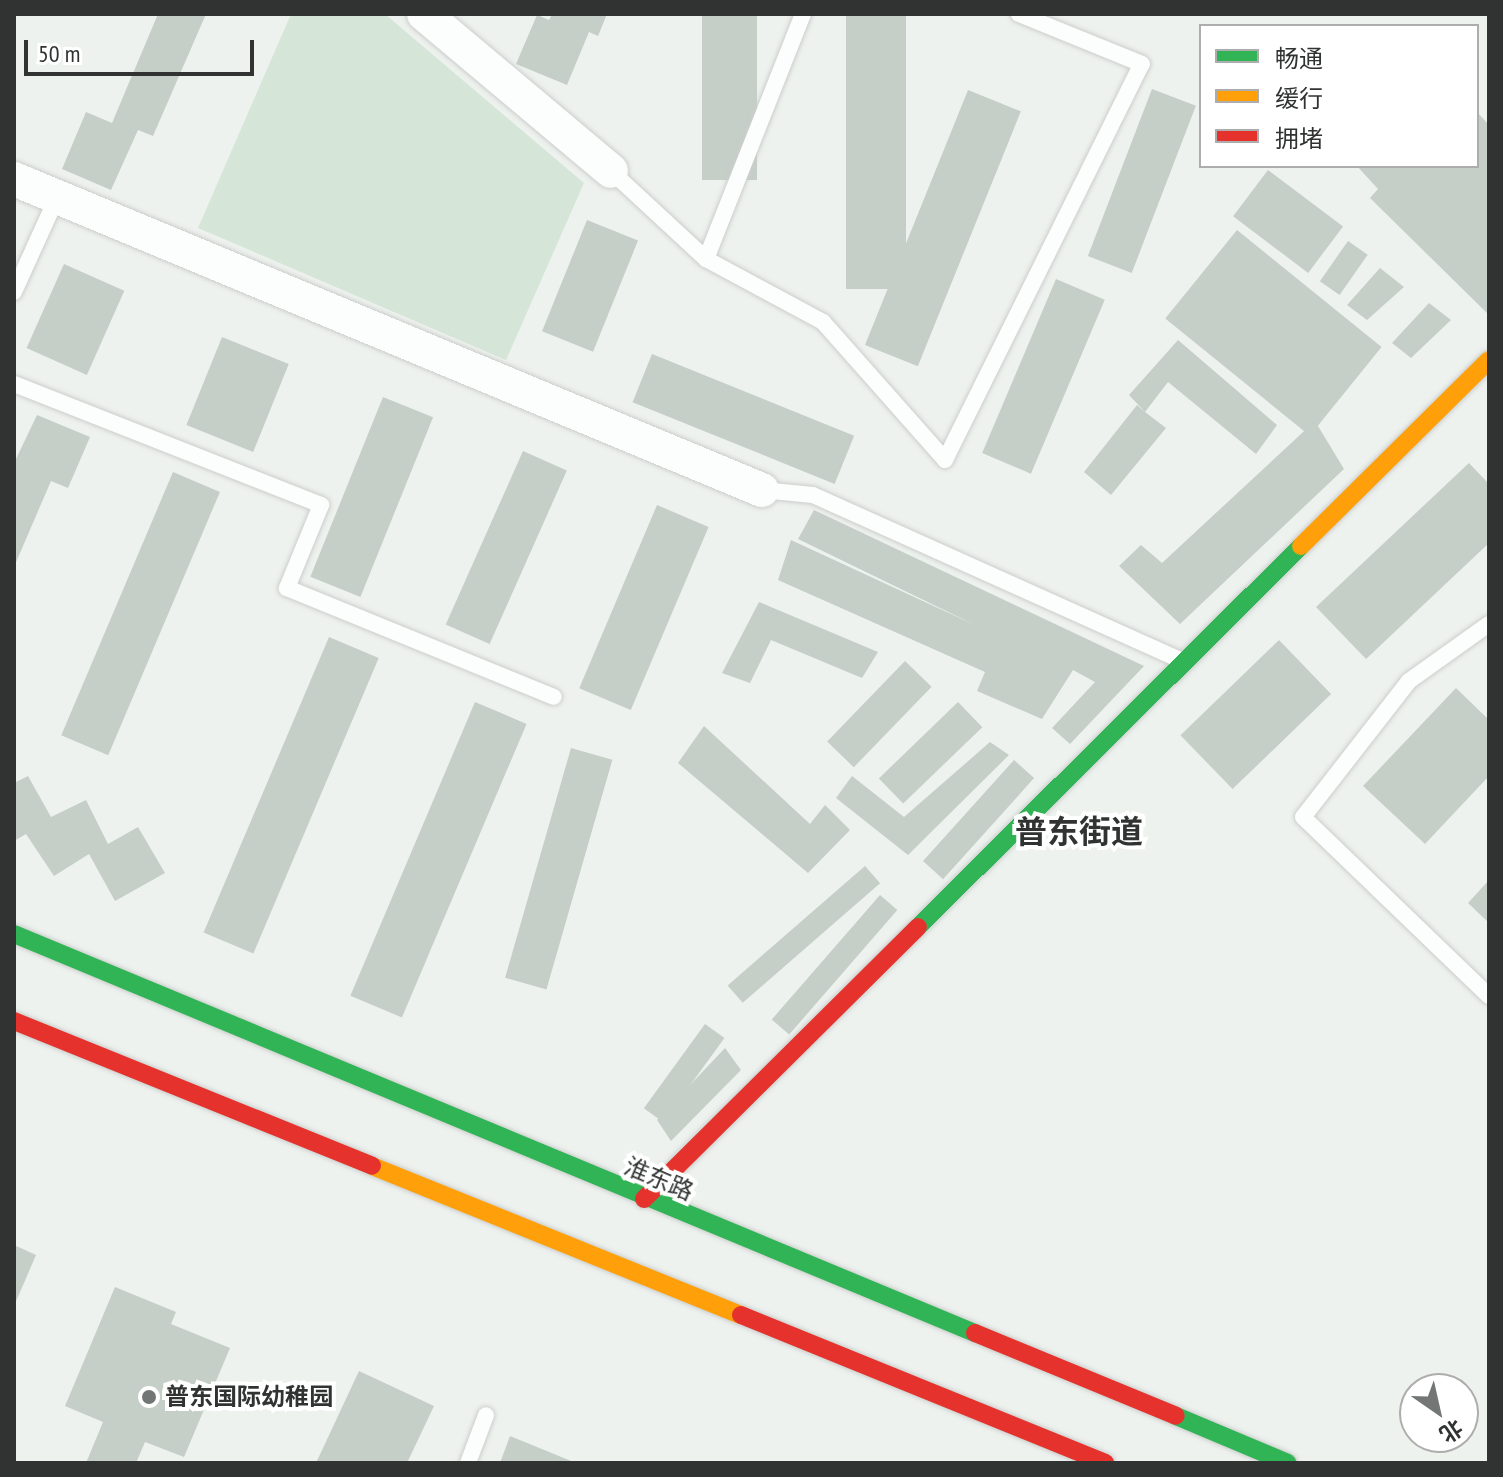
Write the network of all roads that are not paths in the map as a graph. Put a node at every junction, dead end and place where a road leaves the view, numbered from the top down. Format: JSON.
{"nodes":[{"id":1,"x":424,"y":14,"type":"edge"},
{"id":2,"x":803,"y":14,"type":"edge"},
{"id":3,"x":1019,"y":14,"type":"edge"},
{"id":4,"x":611,"y":171,"type":"joint"},
{"id":5,"x":14,"y":179,"type":"edge"},
{"id":6,"x":57,"y":197,"type":"junction"},
{"id":7,"x":706,"y":259,"type":"junction"},
{"id":8,"x":14,"y":292,"type":"edge"},
{"id":9,"x":1489,"y":360,"type":"edge"},
{"id":10,"x":14,"y":384,"type":"edge"},
{"id":11,"x":762,"y":490,"type":"joint"},
{"id":12,"x":1489,"y":624,"type":"edge"},
{"id":13,"x":1184,"y":662,"type":"junction"},
{"id":14,"x":554,"y":697,"type":"dead end"},
{"id":15,"x":14,"y":934,"type":"edge"},
{"id":16,"x":1489,"y":996,"type":"edge"},
{"id":17,"x":14,"y":1021,"type":"edge"},
{"id":18,"x":644,"y":1199,"type":"junction"},
{"id":19,"x":486,"y":1415,"type":"dead end"},
{"id":20,"x":468,"y":1463,"type":"edge"},
{"id":21,"x":1105,"y":1463,"type":"edge"},
{"id":22,"x":1288,"y":1463,"type":"edge"}],
"edges":[{"from":1,"to":4,"type":"street"},
{"from":2,"to":7,"type":"lane"},
{"from":3,"to":7,"type":"lane"},
{"from":4,"to":7,"type":"lane"},
{"from":5,"to":6,"type":"street"},
{"from":6,"to":8,"type":"lane"},
{"from":6,"to":11,"type":"street"},
{"from":9,"to":13,"type":"main road"},
{"from":10,"to":14,"type":"lane"},
{"from":11,"to":13,"type":"lane"},
{"from":12,"to":16,"type":"lane"},
{"from":13,"to":18,"type":"main road"},
{"from":15,"to":18,"type":"main road","name":"淮东路"},
{"from":17,"to":21,"type":"main road"},
{"from":18,"to":22,"type":"main road","name":"淮东路"},
{"from":19,"to":20,"type":"lane"}]}
